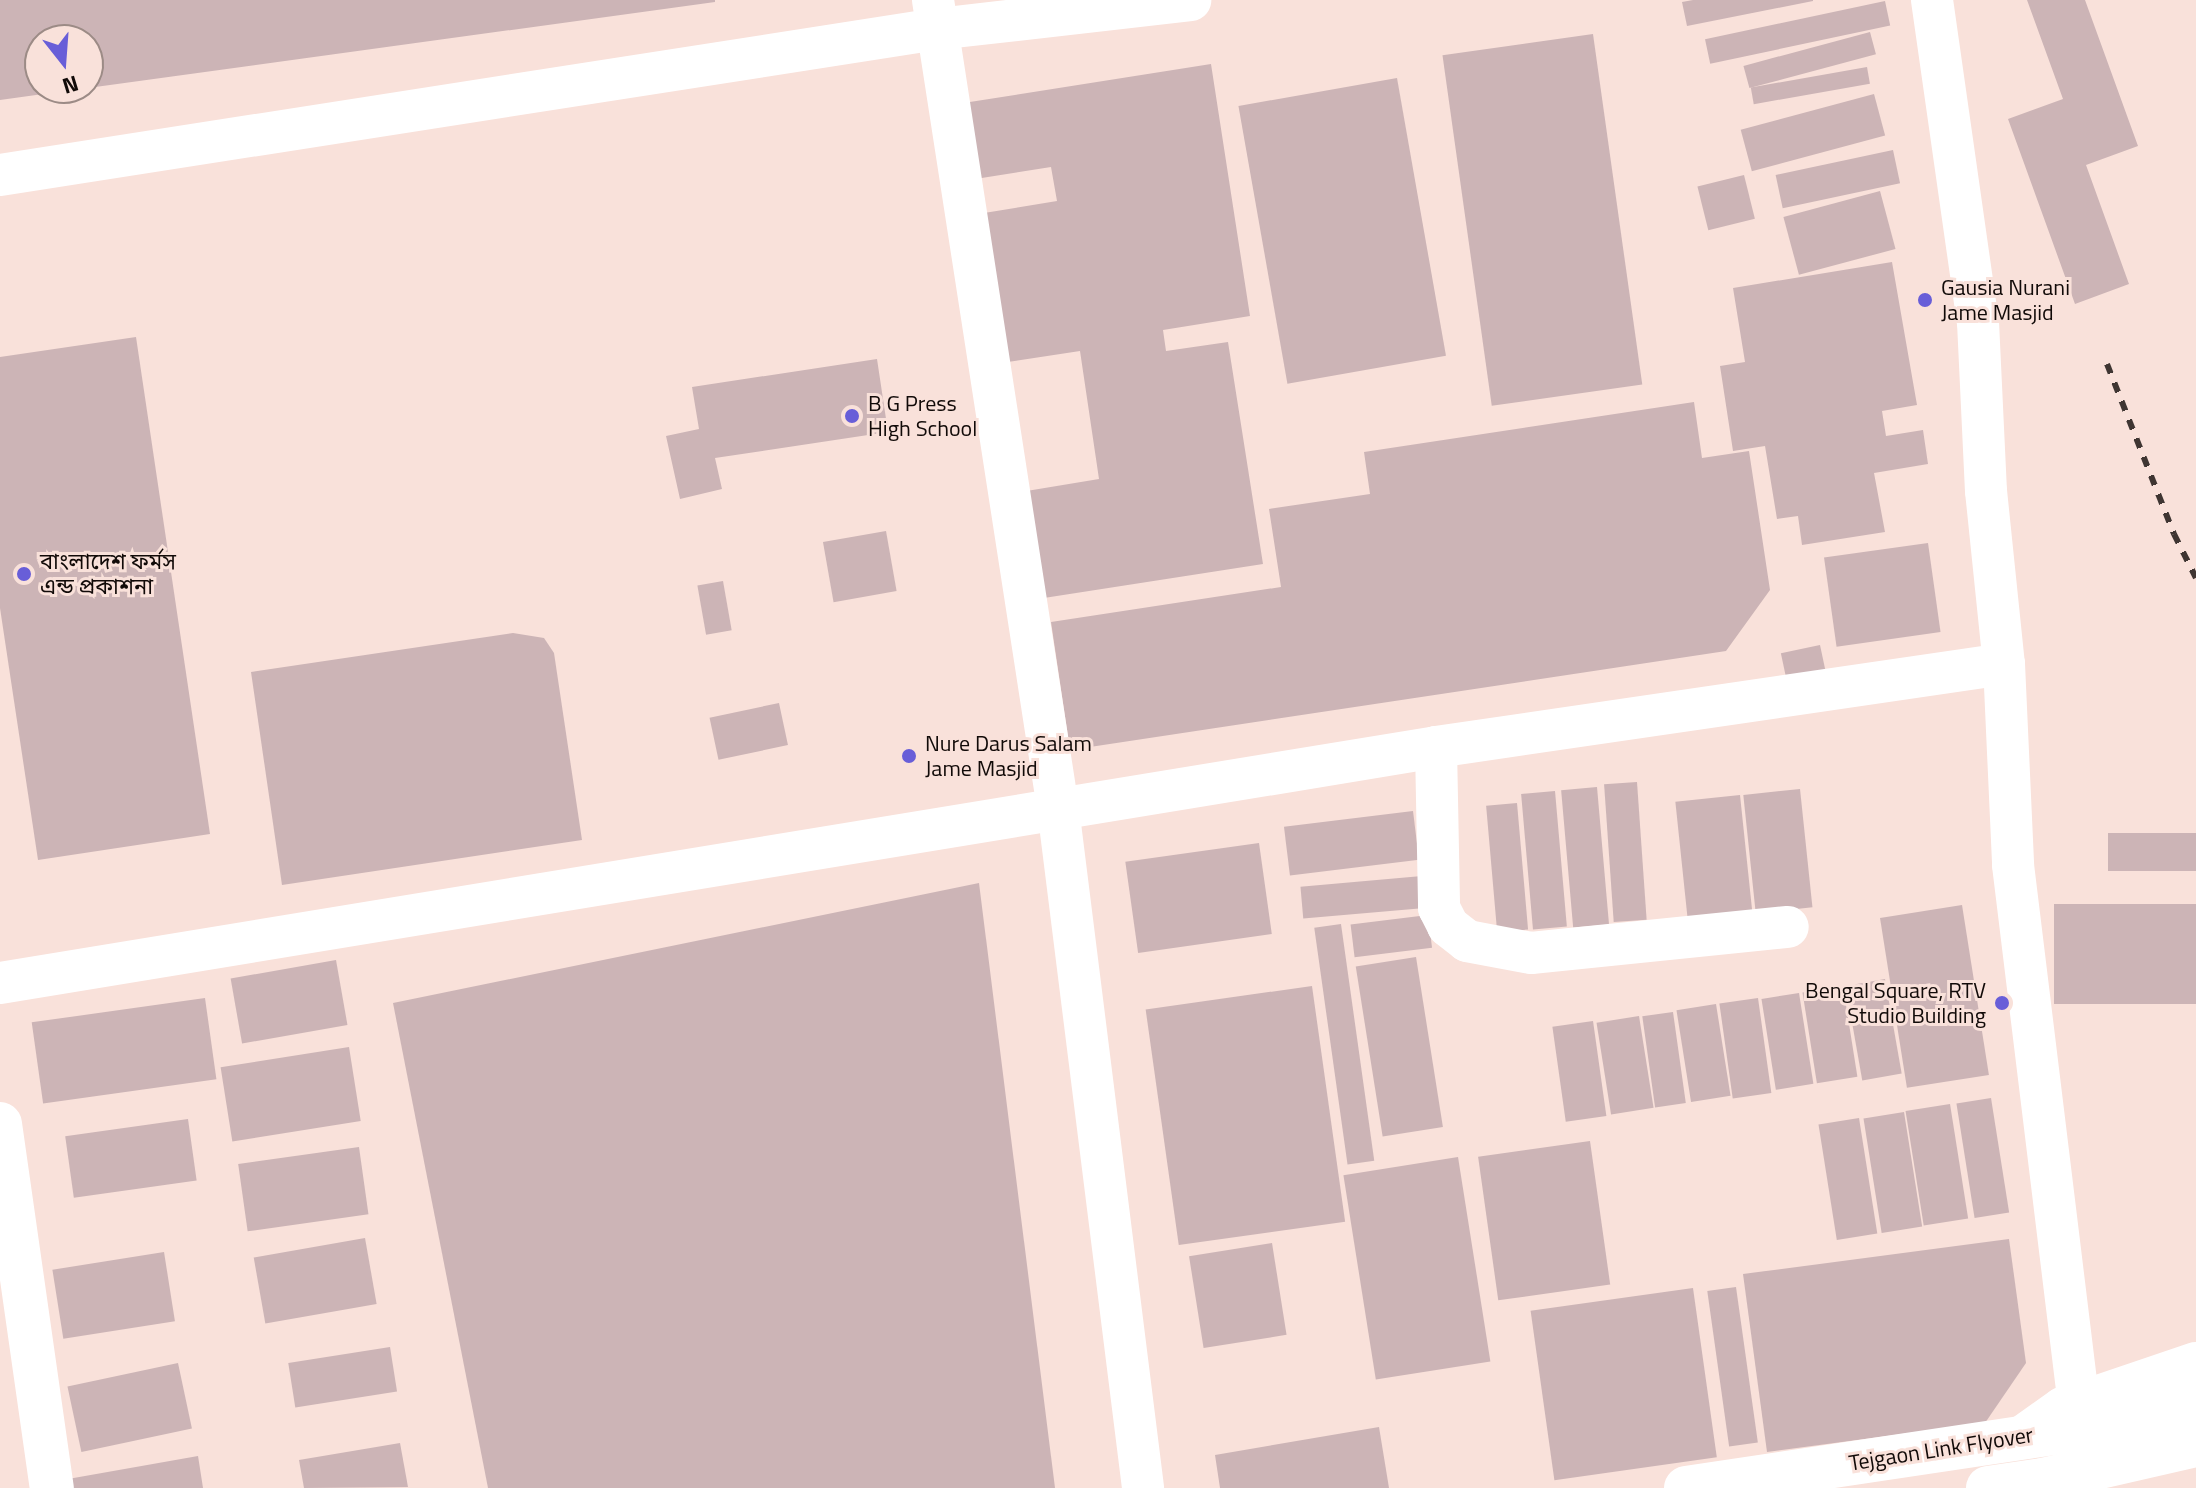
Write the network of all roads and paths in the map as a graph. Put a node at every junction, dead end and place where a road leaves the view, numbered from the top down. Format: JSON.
{"nodes":[{"id":1,"x":1190,"y":0,"type":"edge"},
{"id":2,"x":1932,"y":0,"type":"edge"},
{"id":3,"x":935,"y":15,"type":"edge"},
{"id":4,"x":0,"y":175,"type":"edge"},
{"id":5,"x":2004,"y":664,"type":"junction"},
{"id":6,"x":1436,"y":747,"type":"junction"},
{"id":7,"x":1058,"y":808,"type":"junction"},
{"id":8,"x":1788,"y":927,"type":"dead end"},
{"id":9,"x":0,"y":983,"type":"edge"},
{"id":10,"x":0,"y":1124,"type":"edge"},
{"id":11,"x":2196,"y":1364,"type":"edge"},
{"id":12,"x":36,"y":1374,"type":"junction"},
{"id":13,"x":2196,"y":1407,"type":"edge"},
{"id":14,"x":2025,"y":1436,"type":"junction"},
{"id":15,"x":2196,"y":1445,"type":"edge"},
{"id":16,"x":52,"y":1488,"type":"edge"},
{"id":17,"x":78,"y":1488,"type":"edge"},
{"id":18,"x":1143,"y":1488,"type":"edge"},
{"id":19,"x":1686,"y":1488,"type":"edge"},
{"id":20,"x":1988,"y":1488,"type":"edge"},
{"id":21,"x":2089,"y":1488,"type":"edge"}],
"edges":[{"from":1,"to":3,"type":"street"},
{"from":2,"to":5,"type":"street"},
{"from":3,"to":4,"type":"street"},
{"from":3,"to":7,"type":"street"},
{"from":5,"to":6,"type":"street"},
{"from":5,"to":21,"type":"street"},
{"from":6,"to":7,"type":"street"},
{"from":6,"to":8,"type":"street"},
{"from":7,"to":9,"type":"street"},
{"from":7,"to":18,"type":"street"},
{"from":10,"to":12,"type":"main road"},
{"from":11,"to":14,"type":"main road"},
{"from":12,"to":16,"type":"main road"},
{"from":12,"to":17,"type":"main road"},
{"from":13,"to":14,"type":"main road","name":"Tejgaon Link Flyover"},
{"from":14,"to":19,"type":"main road","name":"Tejgaon Link Flyover"},
{"from":15,"to":20,"type":"main road","name":"Tejgaon Link Flyover"}]}
